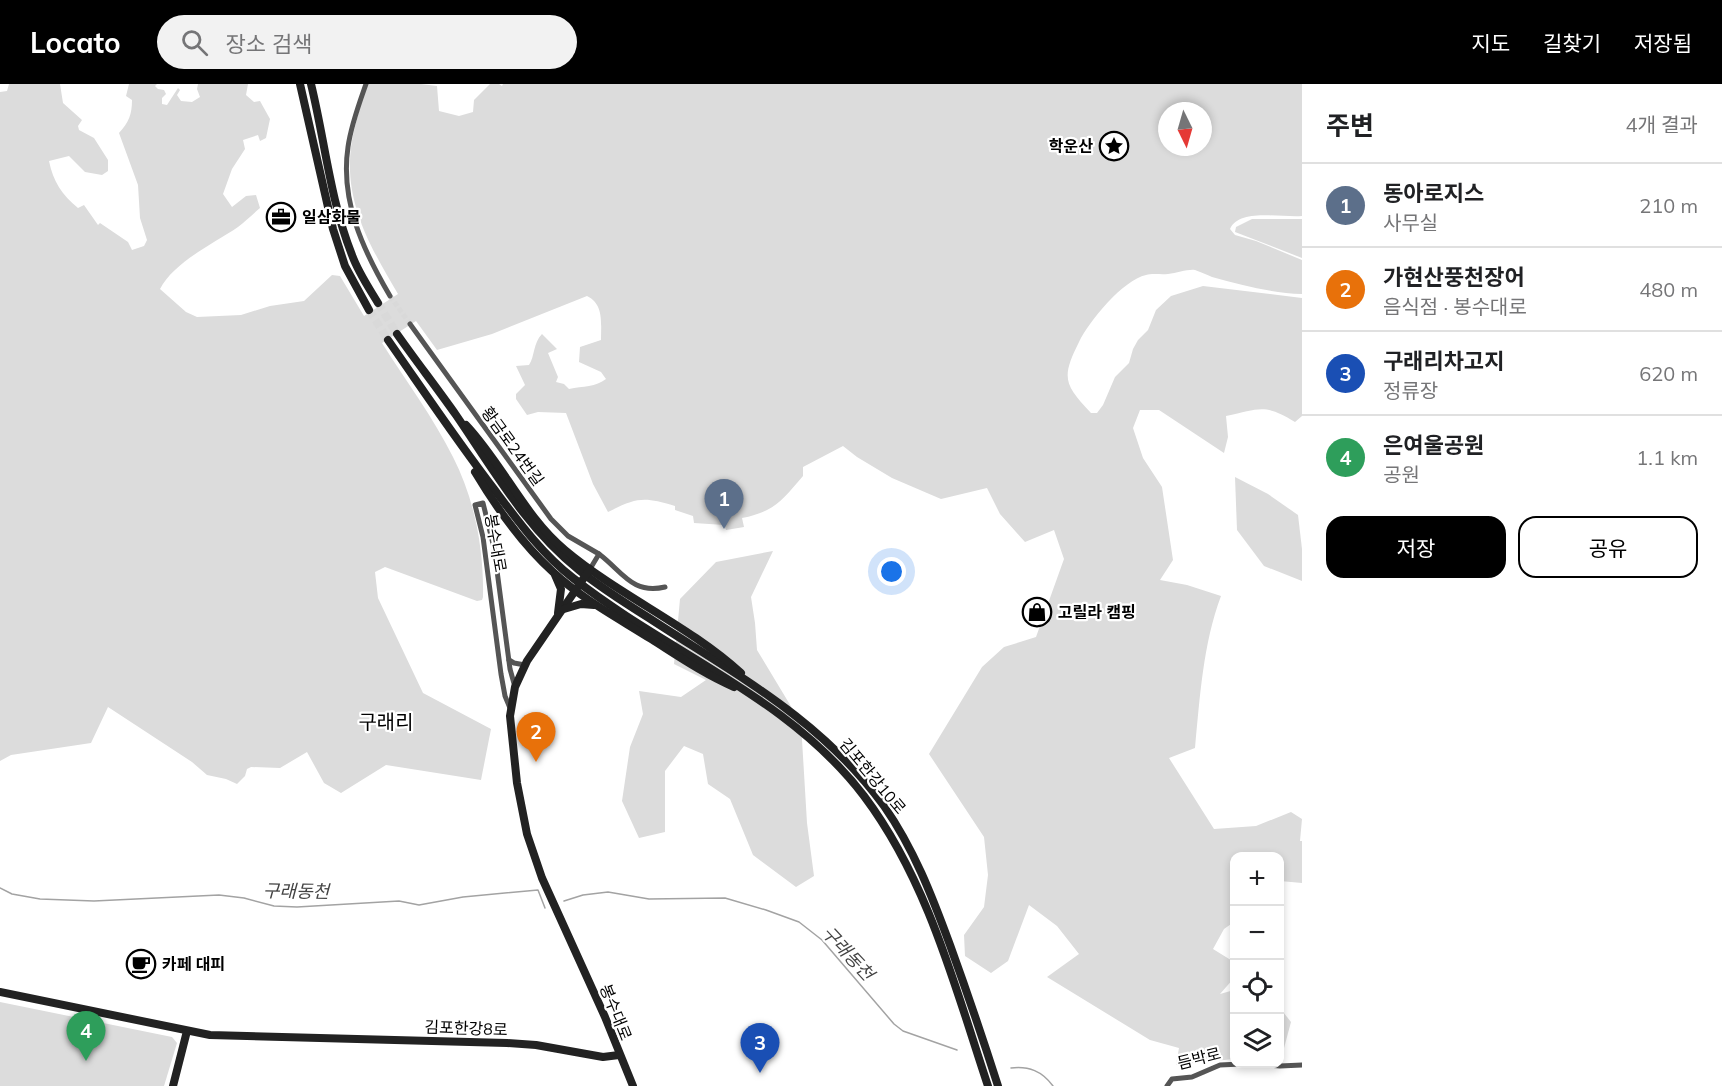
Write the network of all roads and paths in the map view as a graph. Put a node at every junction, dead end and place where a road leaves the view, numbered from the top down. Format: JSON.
{"nodes":[{"id":1,"x":300,"y":84,"type":"edge"},
{"id":2,"x":311,"y":84,"type":"edge"},
{"id":3,"x":366,"y":84,"type":"edge"},
{"id":4,"x":390,"y":296,"type":"tunnel mouth"},
{"id":5,"x":378,"y":303,"type":"tunnel mouth"},
{"id":6,"x":369,"y":310,"type":"tunnel mouth"},
{"id":7,"x":410,"y":324,"type":"tunnel mouth"},
{"id":8,"x":398,"y":334,"type":"tunnel mouth"},
{"id":9,"x":388,"y":340,"type":"tunnel mouth"},
{"id":10,"x":456,"y":416,"type":"junction"},
{"id":11,"x":456,"y":440,"type":"junction"},
{"id":12,"x":599,"y":554,"type":"junction"},
{"id":13,"x":590,"y":569,"type":"junction"},
{"id":14,"x":553,"y":572,"type":"junction"},
{"id":15,"x":597,"y":585,"type":"joint"},
{"id":16,"x":665,"y":587,"type":"dead end"},
{"id":17,"x":576,"y":590,"type":"junction"},
{"id":18,"x":593,"y":593,"type":"joint"},
{"id":19,"x":599,"y":605,"type":"junction"},
{"id":20,"x":564,"y":609,"type":"junction"},
{"id":21,"x":557,"y":618,"type":"junction"},
{"id":22,"x":508,"y":660,"type":"junction"},
{"id":23,"x":525,"y":665,"type":"junction"},
{"id":24,"x":501,"y":674,"type":"junction"},
{"id":25,"x":515,"y":687,"type":"junction"},
{"id":26,"x":758,"y":688,"type":"junction"},
{"id":27,"x":752,"y":694,"type":"junction"},
{"id":28,"x":510,"y":708,"type":"junction"},
{"id":29,"x":0,"y":992,"type":"edge"},
{"id":30,"x":187,"y":1031,"type":"junction"},
{"id":31,"x":619,"y":1055,"type":"junction"},
{"id":32,"x":1230,"y":1065,"type":"edge"},
{"id":33,"x":1302,"y":1065,"type":"edge"},
{"id":34,"x":1284,"y":1066,"type":"edge"},
{"id":35,"x":173,"y":1086,"type":"edge"},
{"id":36,"x":633,"y":1086,"type":"edge"},
{"id":37,"x":988,"y":1086,"type":"edge"},
{"id":38,"x":997,"y":1086,"type":"edge"},
{"id":39,"x":1167,"y":1086,"type":"edge"}],
"edges":[{"from":1,"to":6,"type":"street"},
{"from":2,"to":5,"type":"street"},
{"from":3,"to":4,"type":"street"},
{"from":7,"to":12,"type":"street","name":"황금로24번길"},
{"from":8,"to":10,"type":"street","name":"봉수대로"},
{"from":9,"to":11,"type":"street","name":"봉수대로"},
{"from":10,"to":13,"type":"street"},
{"from":10,"to":15,"type":"street","name":"봉수대로"},
{"from":11,"to":14,"type":"street"},
{"from":11,"to":18,"type":"street","name":"봉수대로"},
{"from":12,"to":13,"type":"street"},
{"from":12,"to":16,"type":"street","name":"황금로24번길"},
{"from":13,"to":17,"type":"street","name":"봉수대로"},
{"from":13,"to":26,"type":"street"},
{"from":14,"to":17,"type":"street"},
{"from":14,"to":21,"type":"street"},
{"from":15,"to":26,"type":"street","name":"김포한강10로"},
{"from":17,"to":19,"type":"street"},
{"from":17,"to":20,"type":"street","name":"봉수대로"},
{"from":18,"to":27,"type":"street","name":"김포한강10로"},
{"from":19,"to":20,"type":"street"},
{"from":19,"to":27,"type":"street"},
{"from":20,"to":21,"type":"street","name":"봉수대로"},
{"from":21,"to":23,"type":"street","name":"봉수대로"},
{"from":22,"to":23,"type":"street"},
{"from":22,"to":24,"type":"street","name":"봉수대로"},
{"from":22,"to":25,"type":"street","name":"봉수대로"},
{"from":23,"to":25,"type":"street","name":"봉수대로"},
{"from":24,"to":25,"type":"street"},
{"from":24,"to":28,"type":"street","name":"봉수대로"},
{"from":25,"to":28,"type":"street","name":"봉수대로"},
{"from":26,"to":38,"type":"street","name":"김포한강10로"},
{"from":27,"to":37,"type":"street","name":"김포한강10로"},
{"from":28,"to":31,"type":"street","name":"봉수대로"},
{"from":29,"to":30,"type":"street","name":"김포한강8로"},
{"from":30,"to":31,"type":"street","name":"김포한강8로"},
{"from":30,"to":35,"type":"street"},
{"from":31,"to":36,"type":"street","name":"봉수대로"},
{"from":32,"to":39,"type":"street","name":"듬박로"},
{"from":33,"to":34,"type":"street"}]}
